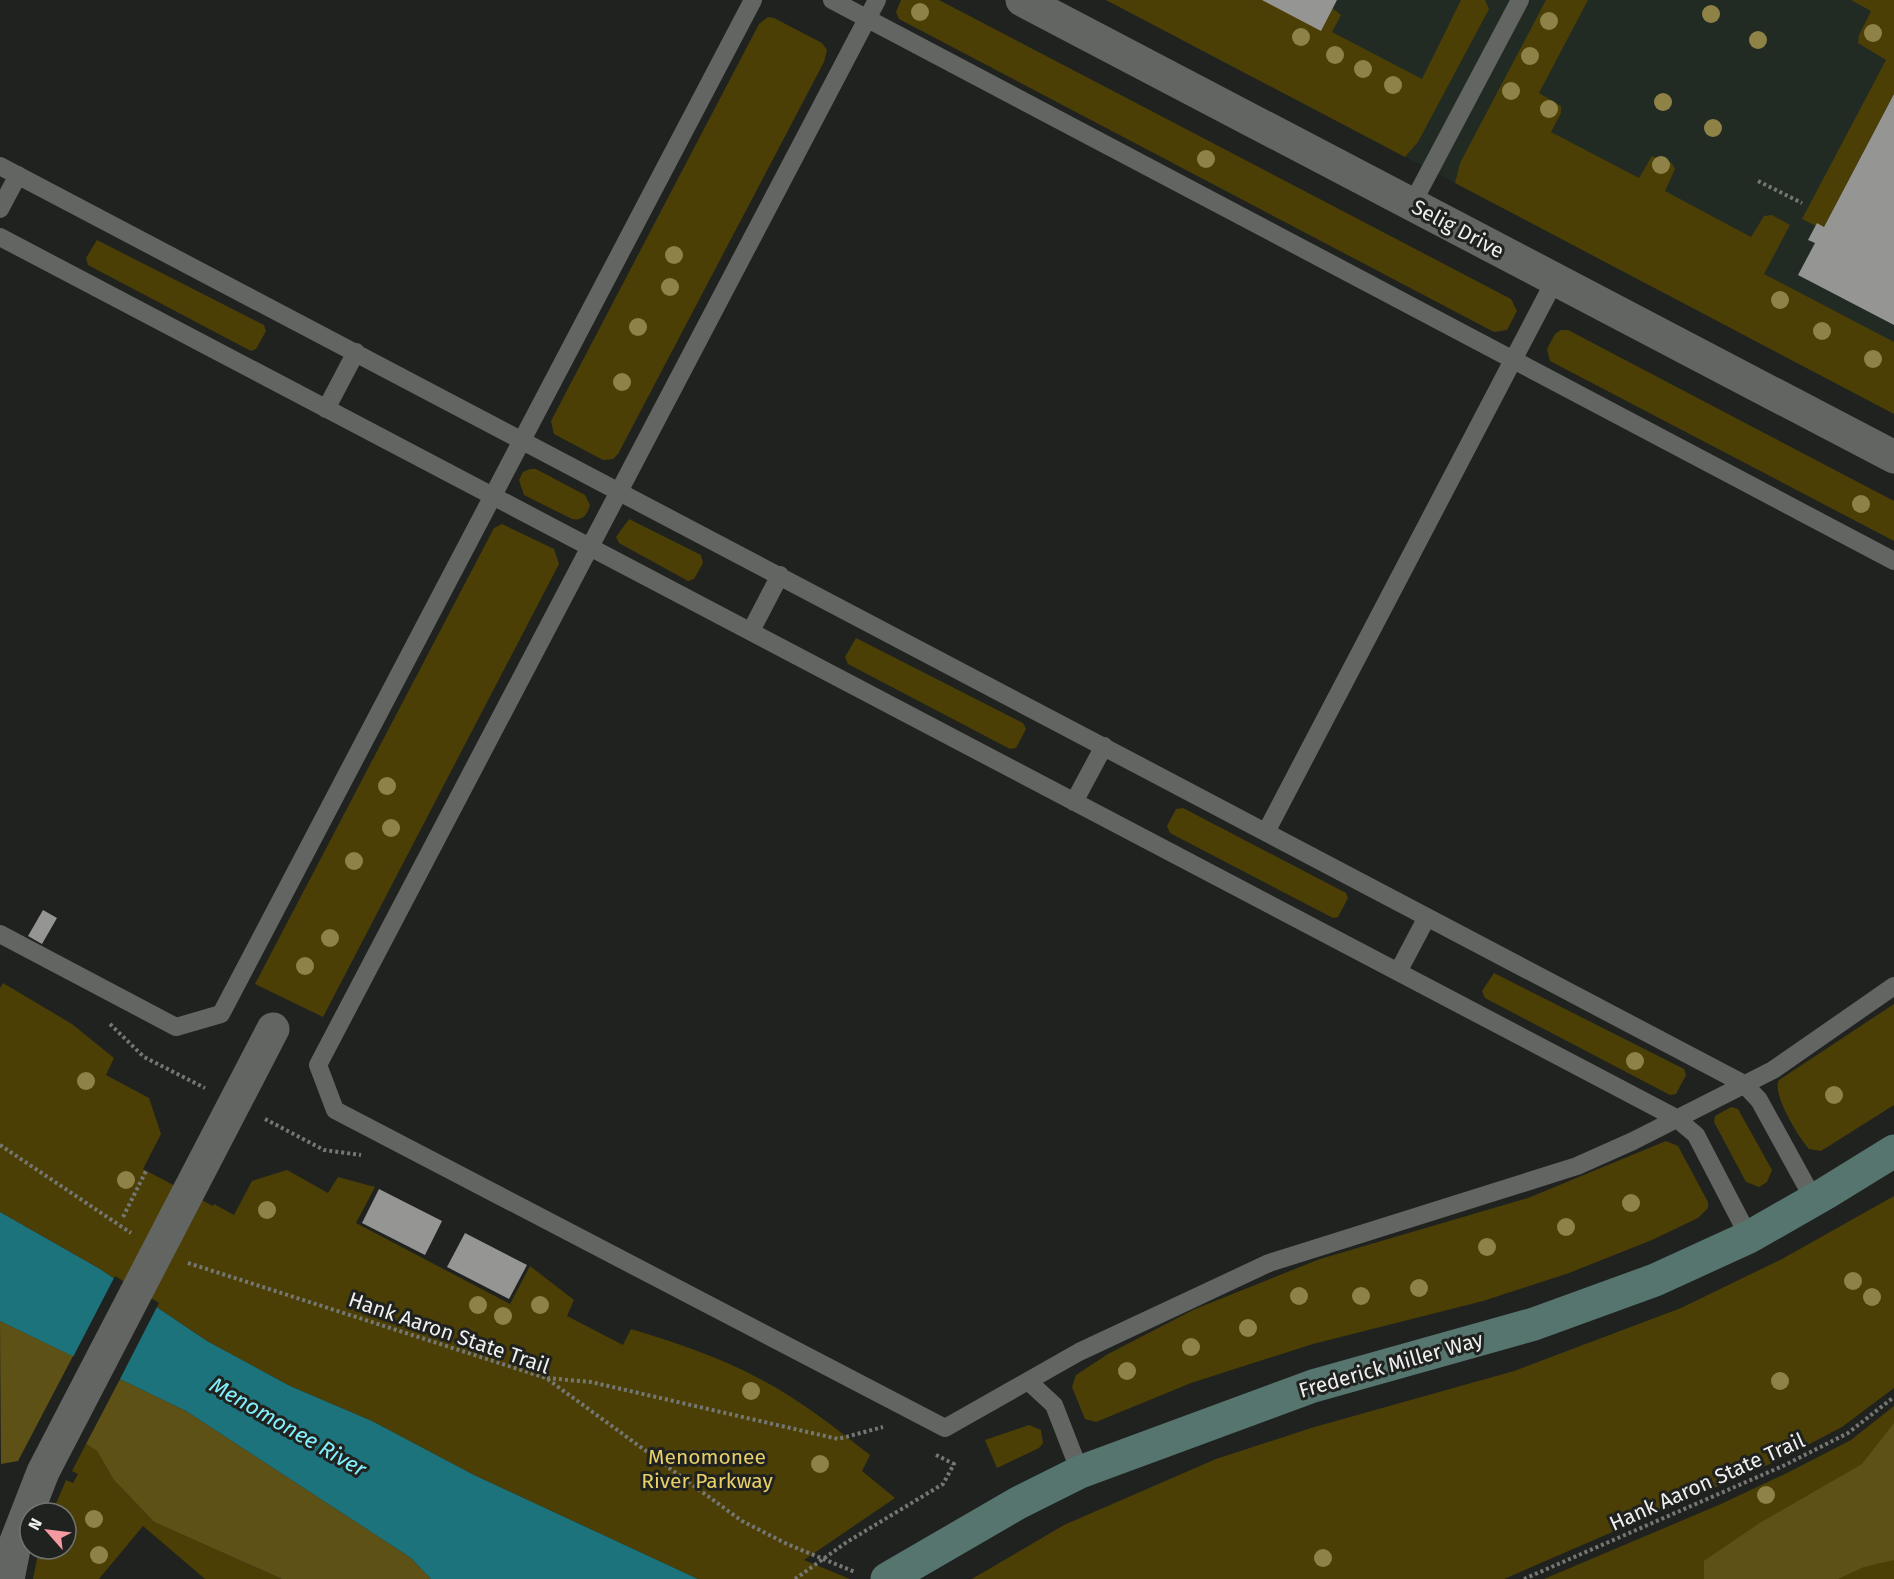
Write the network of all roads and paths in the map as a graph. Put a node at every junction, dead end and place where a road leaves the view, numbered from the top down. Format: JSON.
{"nodes":[{"id":1,"x":753,"y":0,"type":"edge"},
{"id":2,"x":832,"y":0,"type":"edge"},
{"id":3,"x":877,"y":0,"type":"edge"},
{"id":4,"x":1023,"y":0,"type":"edge"},
{"id":5,"x":1520,"y":0,"type":"edge"},
{"id":6,"x":868,"y":19,"type":"junction"},
{"id":7,"x":0,"y":166,"type":"edge"},
{"id":8,"x":18,"y":175,"type":"junction"},
{"id":9,"x":1758,"y":181,"type":"dead end"},
{"id":10,"x":1802,"y":203,"type":"dead end"},
{"id":11,"x":1412,"y":204,"type":"junction"},
{"id":12,"x":0,"y":209,"type":"edge"},
{"id":13,"x":0,"y":237,"type":"edge"},
{"id":14,"x":1555,"y":280,"type":"junction"},
{"id":15,"x":356,"y":352,"type":"junction"},
{"id":16,"x":1513,"y":360,"type":"junction"},
{"id":17,"x":326,"y":409,"type":"junction"},
{"id":18,"x":523,"y":439,"type":"junction"},
{"id":19,"x":1894,"y":457,"type":"edge"},
{"id":20,"x":620,"y":490,"type":"junction"},
{"id":21,"x":493,"y":496,"type":"junction"},
{"id":22,"x":590,"y":547,"type":"junction"},
{"id":23,"x":1894,"y":561,"type":"edge"},
{"id":24,"x":780,"y":575,"type":"junction"},
{"id":25,"x":751,"y":631,"type":"junction"},
{"id":26,"x":1104,"y":746,"type":"junction"},
{"id":27,"x":1074,"y":802,"type":"junction"},
{"id":28,"x":1266,"y":832,"type":"junction"},
{"id":29,"x":1427,"y":917,"type":"junction"},
{"id":30,"x":0,"y":934,"type":"edge"},
{"id":31,"x":1398,"y":972,"type":"junction"},
{"id":32,"x":1894,"y":986,"type":"edge"},
{"id":33,"x":103,"y":1018,"type":"dead end"},
{"id":34,"x":273,"y":1029,"type":"dead end"},
{"id":35,"x":1744,"y":1084,"type":"junction"},
{"id":36,"x":234,"y":1103,"type":"junction"},
{"id":37,"x":1676,"y":1118,"type":"junction"},
{"id":38,"x":0,"y":1145,"type":"edge"},
{"id":39,"x":1894,"y":1151,"type":"edge"},
{"id":40,"x":146,"y":1171,"type":"dead end"},
{"id":41,"x":1814,"y":1200,"type":"junction"},
{"id":42,"x":123,"y":1217,"type":"dead end"},
{"id":43,"x":135,"y":1235,"type":"dead end"},
{"id":44,"x":1749,"y":1237,"type":"junction"},
{"id":45,"x":178,"y":1257,"type":"dead end"},
{"id":46,"x":546,"y":1378,"type":"junction"},
{"id":47,"x":1028,"y":1381,"type":"junction"},
{"id":48,"x":1894,"y":1396,"type":"edge"},
{"id":49,"x":893,"y":1432,"type":"dead end"},
{"id":50,"x":933,"y":1454,"type":"dead end"},
{"id":51,"x":1080,"y":1472,"type":"junction"},
{"id":52,"x":874,"y":1577,"type":"edge"},
{"id":53,"x":8,"y":1579,"type":"edge"},
{"id":54,"x":795,"y":1579,"type":"edge"},
{"id":55,"x":1524,"y":1579,"type":"edge"}],
"edges":[{"from":1,"to":18,"type":"lane"},
{"from":2,"to":6,"type":"lane"},
{"from":3,"to":6,"type":"lane"},
{"from":4,"to":11,"type":"street","name":"Selig Drive"},
{"from":5,"to":11,"type":"lane"},
{"from":6,"to":16,"type":"lane"},
{"from":6,"to":20,"type":"lane"},
{"from":7,"to":8,"type":"lane"},
{"from":8,"to":12,"type":"lane"},
{"from":8,"to":15,"type":"lane"},
{"from":9,"to":10,"type":"path"},
{"from":11,"to":14,"type":"street","name":"Selig Drive"},
{"from":13,"to":17,"type":"lane"},
{"from":14,"to":16,"type":"lane"},
{"from":14,"to":19,"type":"street","name":"Selig Drive"},
{"from":15,"to":17,"type":"lane"},
{"from":15,"to":18,"type":"lane"},
{"from":16,"to":23,"type":"lane"},
{"from":16,"to":28,"type":"lane"},
{"from":17,"to":21,"type":"lane"},
{"from":18,"to":20,"type":"lane"},
{"from":18,"to":21,"type":"lane"},
{"from":20,"to":22,"type":"lane"},
{"from":20,"to":24,"type":"lane"},
{"from":21,"to":22,"type":"lane"},
{"from":21,"to":30,"type":"lane"},
{"from":22,"to":25,"type":"lane"},
{"from":22,"to":47,"type":"lane"},
{"from":24,"to":25,"type":"lane"},
{"from":24,"to":26,"type":"lane"},
{"from":25,"to":27,"type":"lane"},
{"from":26,"to":27,"type":"lane"},
{"from":26,"to":28,"type":"lane"},
{"from":27,"to":31,"type":"lane"},
{"from":28,"to":29,"type":"lane"},
{"from":29,"to":31,"type":"lane"},
{"from":29,"to":35,"type":"lane"},
{"from":31,"to":37,"type":"lane"},
{"from":32,"to":35,"type":"lane"},
{"from":33,"to":36,"type":"path"},
{"from":34,"to":36,"type":"street"},
{"from":35,"to":37,"type":"lane"},
{"from":35,"to":41,"type":"lane"},
{"from":36,"to":53,"type":"street"},
{"from":37,"to":44,"type":"lane"},
{"from":37,"to":47,"type":"lane"},
{"from":38,"to":43,"type":"path"},
{"from":39,"to":41,"type":"street","name":"Frederick Miller Way"},
{"from":40,"to":42,"type":"path"},
{"from":41,"to":44,"type":"street","name":"Frederick Miller Way"},
{"from":44,"to":51,"type":"street","name":"Frederick Miller Way"},
{"from":45,"to":46,"type":"path","name":"Hank Aaron State Trail"},
{"from":46,"to":49,"type":"path"},
{"from":46,"to":52,"type":"path","name":"Hank Aaron State Trail"},
{"from":47,"to":51,"type":"lane"},
{"from":48,"to":55,"type":"path","name":"Hank Aaron State Trail"},
{"from":50,"to":54,"type":"path"},
{"from":51,"to":52,"type":"street","name":"Frederick Miller Way"}]}
